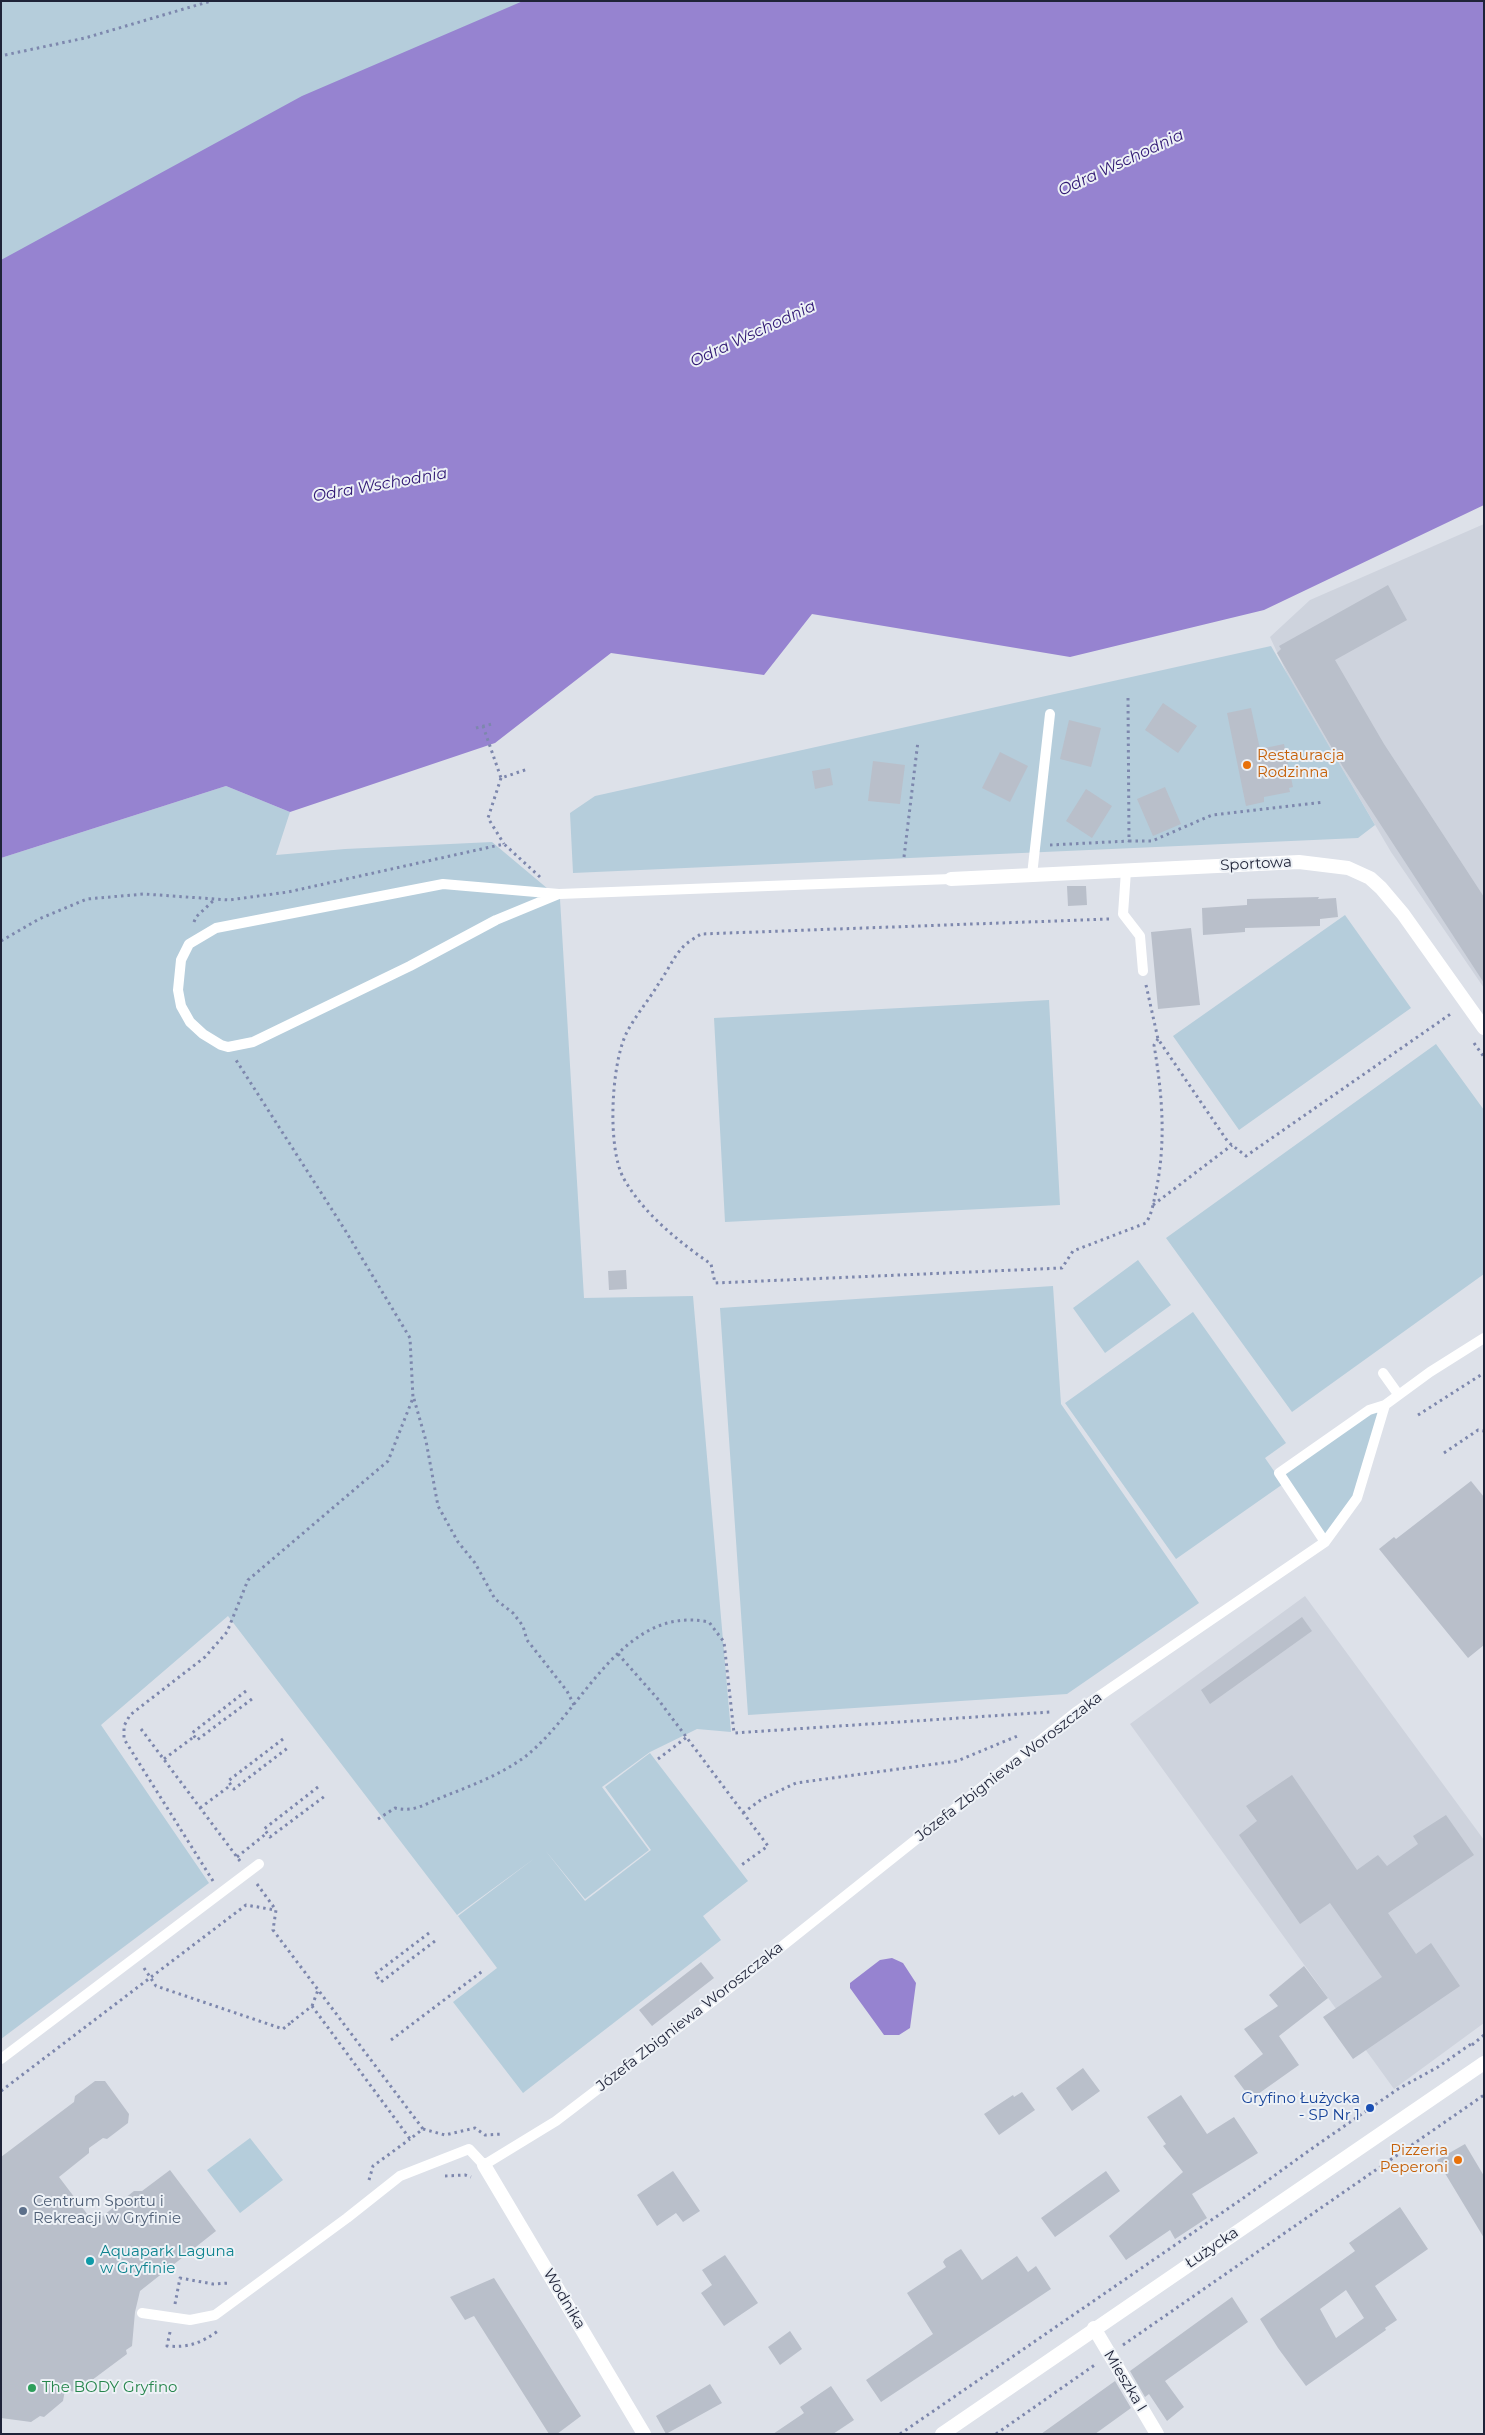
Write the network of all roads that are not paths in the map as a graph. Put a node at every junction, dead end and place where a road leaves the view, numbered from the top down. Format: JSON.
{"nodes":[{"id":1,"x":1050,"y":714,"type":"dead end"},
{"id":2,"x":1126,"y":871,"type":"junction"},
{"id":3,"x":1032,"y":875,"type":"junction"},
{"id":4,"x":951,"y":878,"type":"joint"},
{"id":5,"x":559,"y":894,"type":"junction"},
{"id":6,"x":1143,"y":971,"type":"road end"},
{"id":7,"x":1484,"y":1028,"type":"edge"},
{"id":8,"x":1484,"y":1338,"type":"edge"},
{"id":9,"x":1384,"y":1374,"type":"dead end"},
{"id":10,"x":1398,"y":1394,"type":"junction"},
{"id":11,"x":1385,"y":1405,"type":"junction"},
{"id":12,"x":1325,"y":1542,"type":"junction"},
{"id":13,"x":259,"y":1864,"type":"dead end"},
{"id":14,"x":1,"y":2060,"type":"edge"},
{"id":15,"x":1484,"y":2063,"type":"edge"},
{"id":16,"x":484,"y":2165,"type":"junction"},
{"id":17,"x":142,"y":2313,"type":"dead end"},
{"id":18,"x":1094,"y":2328,"type":"junction"},
{"id":19,"x":644,"y":2434,"type":"edge"},
{"id":20,"x":942,"y":2434,"type":"edge"},
{"id":21,"x":1157,"y":2434,"type":"edge"}],
"edges":[{"from":1,"to":3,"type":"lane"},
{"from":2,"to":3,"type":"street","name":"Sportowa"},
{"from":2,"to":6,"type":"lane"},
{"from":2,"to":7,"type":"street","name":"Sportowa"},
{"from":3,"to":4,"type":"street","name":"Sportowa"},
{"from":4,"to":5,"type":"lane"},
{"from":5,"to":5,"type":"lane"},
{"from":8,"to":10,"type":"lane"},
{"from":9,"to":10,"type":"lane"},
{"from":10,"to":11,"type":"lane"},
{"from":11,"to":12,"type":"lane","name":"Józefa Zbigniewa Woroszczaka"},
{"from":11,"to":12,"type":"lane"},
{"from":12,"to":16,"type":"lane","name":"Józefa Zbigniewa Woroszczaka"},
{"from":13,"to":14,"type":"lane"},
{"from":15,"to":18,"type":"street","name":"Łużycka"},
{"from":16,"to":17,"type":"lane"},
{"from":16,"to":19,"type":"street","name":"Wodnika"},
{"from":18,"to":20,"type":"street","name":"Łużycka"},
{"from":18,"to":21,"type":"street","name":"Mieszka I"}]}
